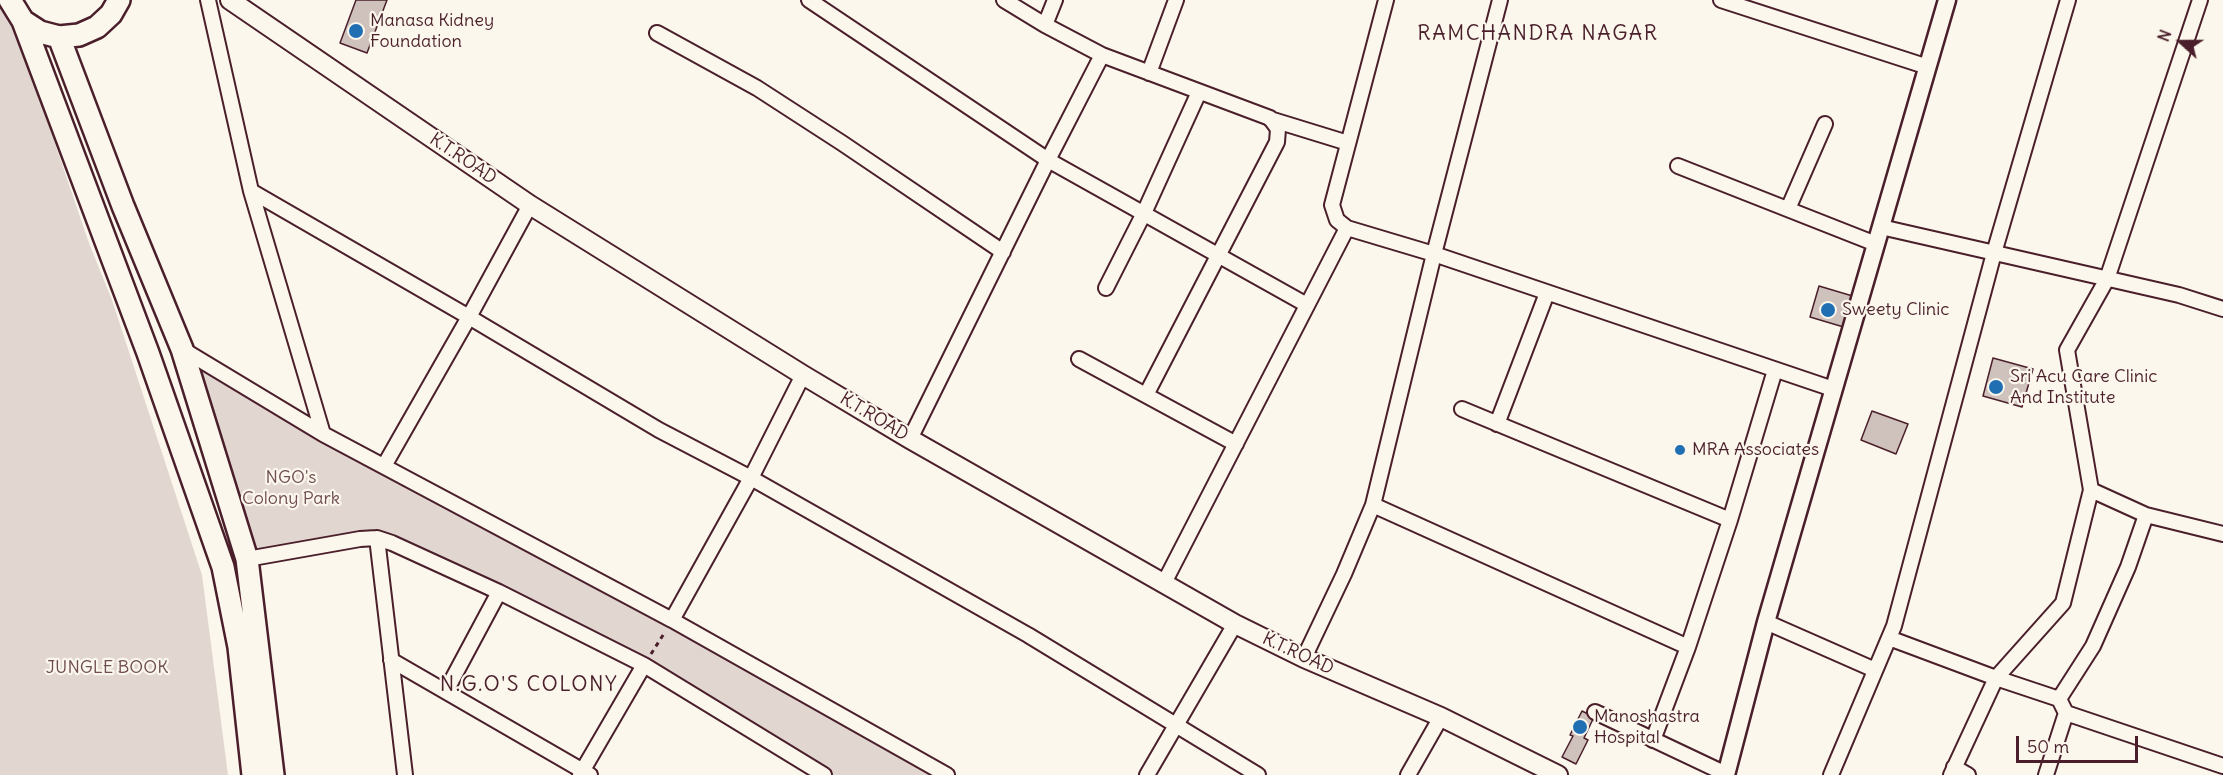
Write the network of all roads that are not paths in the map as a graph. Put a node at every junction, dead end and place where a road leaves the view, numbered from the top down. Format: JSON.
{"nodes":[{"id":1,"x":10,"y":0,"type":"edge"},
{"id":2,"x":119,"y":0,"type":"edge"},
{"id":3,"x":208,"y":0,"type":"edge"},
{"id":4,"x":230,"y":0,"type":"edge"},
{"id":5,"x":810,"y":0,"type":"edge"},
{"id":6,"x":1004,"y":0,"type":"edge"},
{"id":7,"x":1055,"y":0,"type":"edge"},
{"id":8,"x":1176,"y":0,"type":"edge"},
{"id":9,"x":1386,"y":0,"type":"edge"},
{"id":10,"x":1500,"y":0,"type":"edge"},
{"id":11,"x":1721,"y":0,"type":"edge"},
{"id":12,"x":1947,"y":0,"type":"edge"},
{"id":13,"x":2068,"y":0,"type":"edge"},
{"id":14,"x":2200,"y":0,"type":"edge"},
{"id":15,"x":23,"y":21,"type":"junction"},
{"id":16,"x":1045,"y":25,"type":"junction"},
{"id":17,"x":657,"y":33,"type":"dead end"},
{"id":18,"x":59,"y":37,"type":"junction"},
{"id":19,"x":1102,"y":55,"type":"junction"},
{"id":20,"x":1928,"y":67,"type":"junction"},
{"id":21,"x":1149,"y":73,"type":"junction"},
{"id":22,"x":1199,"y":92,"type":"junction"},
{"id":23,"x":1270,"y":118,"type":"junction"},
{"id":24,"x":1825,"y":124,"type":"dead end"},
{"id":25,"x":1348,"y":143,"type":"junction"},
{"id":26,"x":1048,"y":160,"type":"junction"},
{"id":27,"x":1678,"y":166,"type":"dead end"},
{"id":28,"x":251,"y":191,"type":"junction"},
{"id":29,"x":530,"y":205,"type":"junction"},
{"id":30,"x":1788,"y":209,"type":"junction"},
{"id":31,"x":1144,"y":213,"type":"junction"},
{"id":32,"x":1347,"y":228,"type":"junction"},
{"id":33,"x":1878,"y":236,"type":"junction"},
{"id":34,"x":1003,"y":252,"type":"junction"},
{"id":35,"x":1995,"y":253,"type":"junction"},
{"id":36,"x":1218,"y":255,"type":"junction"},
{"id":37,"x":1434,"y":255,"type":"junction"},
{"id":38,"x":2107,"y":279,"type":"junction"},
{"id":39,"x":1106,"y":288,"type":"dead end"},
{"id":40,"x":1547,"y":293,"type":"junction"},
{"id":41,"x":1307,"y":305,"type":"junction"},
{"id":42,"x":2222,"y":305,"type":"edge"},
{"id":43,"x":469,"y":317,"type":"junction"},
{"id":44,"x":182,"y":349,"type":"junction"},
{"id":45,"x":1079,"y":359,"type":"dead end"},
{"id":46,"x":1775,"y":370,"type":"junction"},
{"id":47,"x":803,"y":375,"type":"junction"},
{"id":48,"x":1833,"y":389,"type":"junction"},
{"id":49,"x":1146,"y":395,"type":"junction"},
{"id":50,"x":1462,"y":409,"type":"dead end"},
{"id":51,"x":1497,"y":424,"type":"junction"},
{"id":52,"x":323,"y":434,"type":"junction"},
{"id":53,"x":910,"y":439,"type":"junction"},
{"id":54,"x":1236,"y":444,"type":"junction"},
{"id":55,"x":384,"y":466,"type":"junction"},
{"id":56,"x":751,"y":478,"type":"junction"},
{"id":57,"x":2091,"y":490,"type":"junction"},
{"id":58,"x":1373,"y":505,"type":"junction"},
{"id":59,"x":2146,"y":514,"type":"junction"},
{"id":60,"x":1730,"y":520,"type":"junction"},
{"id":61,"x":2223,"y":534,"type":"edge"},
{"id":62,"x":377,"y":538,"type":"junction"},
{"id":63,"x":247,"y":559,"type":"junction"},
{"id":64,"x":1164,"y":584,"type":"junction"},
{"id":65,"x":499,"y":592,"type":"junction"},
{"id":66,"x":670,"y":622,"type":"junction"},
{"id":67,"x":1766,"y":622,"type":"junction"},
{"id":68,"x":1235,"y":624,"type":"junction"},
{"id":69,"x":1889,"y":638,"type":"junction"},
{"id":70,"x":1688,"y":646,"type":"junction"},
{"id":71,"x":1304,"y":658,"type":"junction"},
{"id":72,"x":391,"y":660,"type":"junction"},
{"id":73,"x":645,"y":664,"type":"junction"},
{"id":74,"x":1875,"y":670,"type":"junction"},
{"id":75,"x":1996,"y":678,"type":"junction"},
{"id":76,"x":446,"y":691,"type":"junction"},
{"id":77,"x":2059,"y":699,"type":"junction"},
{"id":78,"x":1596,"y":712,"type":"dead end"},
{"id":79,"x":2066,"y":713,"type":"junction"},
{"id":80,"x":1441,"y":717,"type":"junction"},
{"id":81,"x":1176,"y":725,"type":"junction"},
{"id":82,"x":1653,"y":740,"type":"junction"},
{"id":83,"x":2223,"y":766,"type":"edge"},
{"id":84,"x":1952,"y":771,"type":"edge"},
{"id":85,"x":584,"y":774,"type":"edge"},
{"id":86,"x":1556,"y":774,"type":"edge"},
{"id":87,"x":253,"y":775,"type":"edge"},
{"id":88,"x":273,"y":775,"type":"edge"},
{"id":89,"x":405,"y":775,"type":"edge"},
{"id":90,"x":824,"y":775,"type":"edge"},
{"id":91,"x":947,"y":775,"type":"edge"},
{"id":92,"x":1148,"y":775,"type":"edge"},
{"id":93,"x":1258,"y":775,"type":"edge"},
{"id":94,"x":1408,"y":775,"type":"edge"},
{"id":95,"x":1726,"y":775,"type":"edge"},
{"id":96,"x":1831,"y":775,"type":"edge"},
{"id":97,"x":1968,"y":775,"type":"edge"},
{"id":98,"x":2046,"y":775,"type":"edge"}],
"edges":[{"from":1,"to":15,"type":"main road"},
{"from":2,"to":18,"type":"main road"},
{"from":3,"to":28,"type":"street"},
{"from":4,"to":29,"type":"main road","name":"K.T.ROAD"},
{"from":5,"to":26,"type":"street"},
{"from":6,"to":16,"type":"street"},
{"from":7,"to":16,"type":"street"},
{"from":8,"to":21,"type":"street"},
{"from":9,"to":25,"type":"street"},
{"from":10,"to":37,"type":"street"},
{"from":11,"to":20,"type":"street"},
{"from":12,"to":20,"type":"street"},
{"from":13,"to":35,"type":"street"},
{"from":14,"to":38,"type":"street"},
{"from":15,"to":18,"type":"main road"},
{"from":15,"to":87,"type":"main road"},
{"from":16,"to":19,"type":"street"},
{"from":17,"to":34,"type":"street"},
{"from":18,"to":44,"type":"main road"},
{"from":19,"to":21,"type":"street"},
{"from":19,"to":26,"type":"street"},
{"from":20,"to":33,"type":"street"},
{"from":21,"to":22,"type":"street"},
{"from":22,"to":23,"type":"street"},
{"from":22,"to":31,"type":"street"},
{"from":23,"to":25,"type":"street"},
{"from":23,"to":36,"type":"street"},
{"from":24,"to":30,"type":"street"},
{"from":25,"to":32,"type":"street"},
{"from":26,"to":31,"type":"street"},
{"from":26,"to":34,"type":"street"},
{"from":27,"to":30,"type":"street"},
{"from":28,"to":43,"type":"street"},
{"from":28,"to":52,"type":"street"},
{"from":29,"to":43,"type":"street"},
{"from":29,"to":47,"type":"main road","name":"K.T.ROAD"},
{"from":30,"to":33,"type":"street"},
{"from":31,"to":36,"type":"street"},
{"from":31,"to":39,"type":"street"},
{"from":32,"to":37,"type":"street"},
{"from":32,"to":41,"type":"street"},
{"from":33,"to":35,"type":"street"},
{"from":33,"to":48,"type":"street"},
{"from":34,"to":53,"type":"street"},
{"from":35,"to":38,"type":"street"},
{"from":35,"to":69,"type":"street"},
{"from":36,"to":41,"type":"street"},
{"from":36,"to":49,"type":"street"},
{"from":37,"to":40,"type":"street"},
{"from":37,"to":58,"type":"street"},
{"from":38,"to":42,"type":"street"},
{"from":38,"to":57,"type":"street"},
{"from":40,"to":46,"type":"street"},
{"from":40,"to":51,"type":"street"},
{"from":41,"to":54,"type":"street"},
{"from":43,"to":55,"type":"street"},
{"from":43,"to":56,"type":"street"},
{"from":44,"to":52,"type":"street"},
{"from":44,"to":63,"type":"main road"},
{"from":45,"to":49,"type":"street"},
{"from":46,"to":48,"type":"street"},
{"from":46,"to":60,"type":"street"},
{"from":47,"to":53,"type":"main road","name":"K.T.ROAD"},
{"from":47,"to":56,"type":"street"},
{"from":48,"to":67,"type":"street"},
{"from":49,"to":54,"type":"street"},
{"from":50,"to":51,"type":"street"},
{"from":51,"to":60,"type":"street"},
{"from":52,"to":55,"type":"street"},
{"from":53,"to":64,"type":"main road","name":"K.T.ROAD"},
{"from":54,"to":64,"type":"street"},
{"from":55,"to":66,"type":"street"},
{"from":56,"to":66,"type":"street"},
{"from":56,"to":81,"type":"street"},
{"from":57,"to":59,"type":"street"},
{"from":57,"to":75,"type":"street"},
{"from":58,"to":70,"type":"street"},
{"from":58,"to":71,"type":"street"},
{"from":59,"to":61,"type":"street"},
{"from":59,"to":77,"type":"street"},
{"from":60,"to":70,"type":"street"},
{"from":62,"to":63,"type":"street"},
{"from":62,"to":65,"type":"street"},
{"from":62,"to":72,"type":"street"},
{"from":63,"to":88,"type":"main road"},
{"from":64,"to":68,"type":"main road","name":"K.T.ROAD"},
{"from":65,"to":73,"type":"street"},
{"from":65,"to":76,"type":"street"},
{"from":66,"to":91,"type":"street"},
{"from":67,"to":74,"type":"street"},
{"from":67,"to":95,"type":"street"},
{"from":68,"to":71,"type":"main road","name":"K.T.ROAD"},
{"from":68,"to":81,"type":"street"},
{"from":69,"to":74,"type":"street"},
{"from":69,"to":75,"type":"street"},
{"from":70,"to":82,"type":"street"},
{"from":71,"to":80,"type":"main road","name":"K.T.ROAD"},
{"from":72,"to":76,"type":"street"},
{"from":72,"to":89,"type":"street"},
{"from":73,"to":85,"type":"street"},
{"from":73,"to":90,"type":"street"},
{"from":74,"to":96,"type":"street"},
{"from":75,"to":77,"type":"street"},
{"from":75,"to":84,"type":"street"},
{"from":76,"to":85,"type":"street"},
{"from":77,"to":79,"type":"street"},
{"from":78,"to":82,"type":"street"},
{"from":79,"to":83,"type":"street"},
{"from":79,"to":98,"type":"street"},
{"from":80,"to":86,"type":"main road","name":"K.T.ROAD"},
{"from":80,"to":94,"type":"street"},
{"from":81,"to":92,"type":"street"},
{"from":81,"to":93,"type":"street"},
{"from":82,"to":95,"type":"street"},
{"from":84,"to":97,"type":"street"}]}
